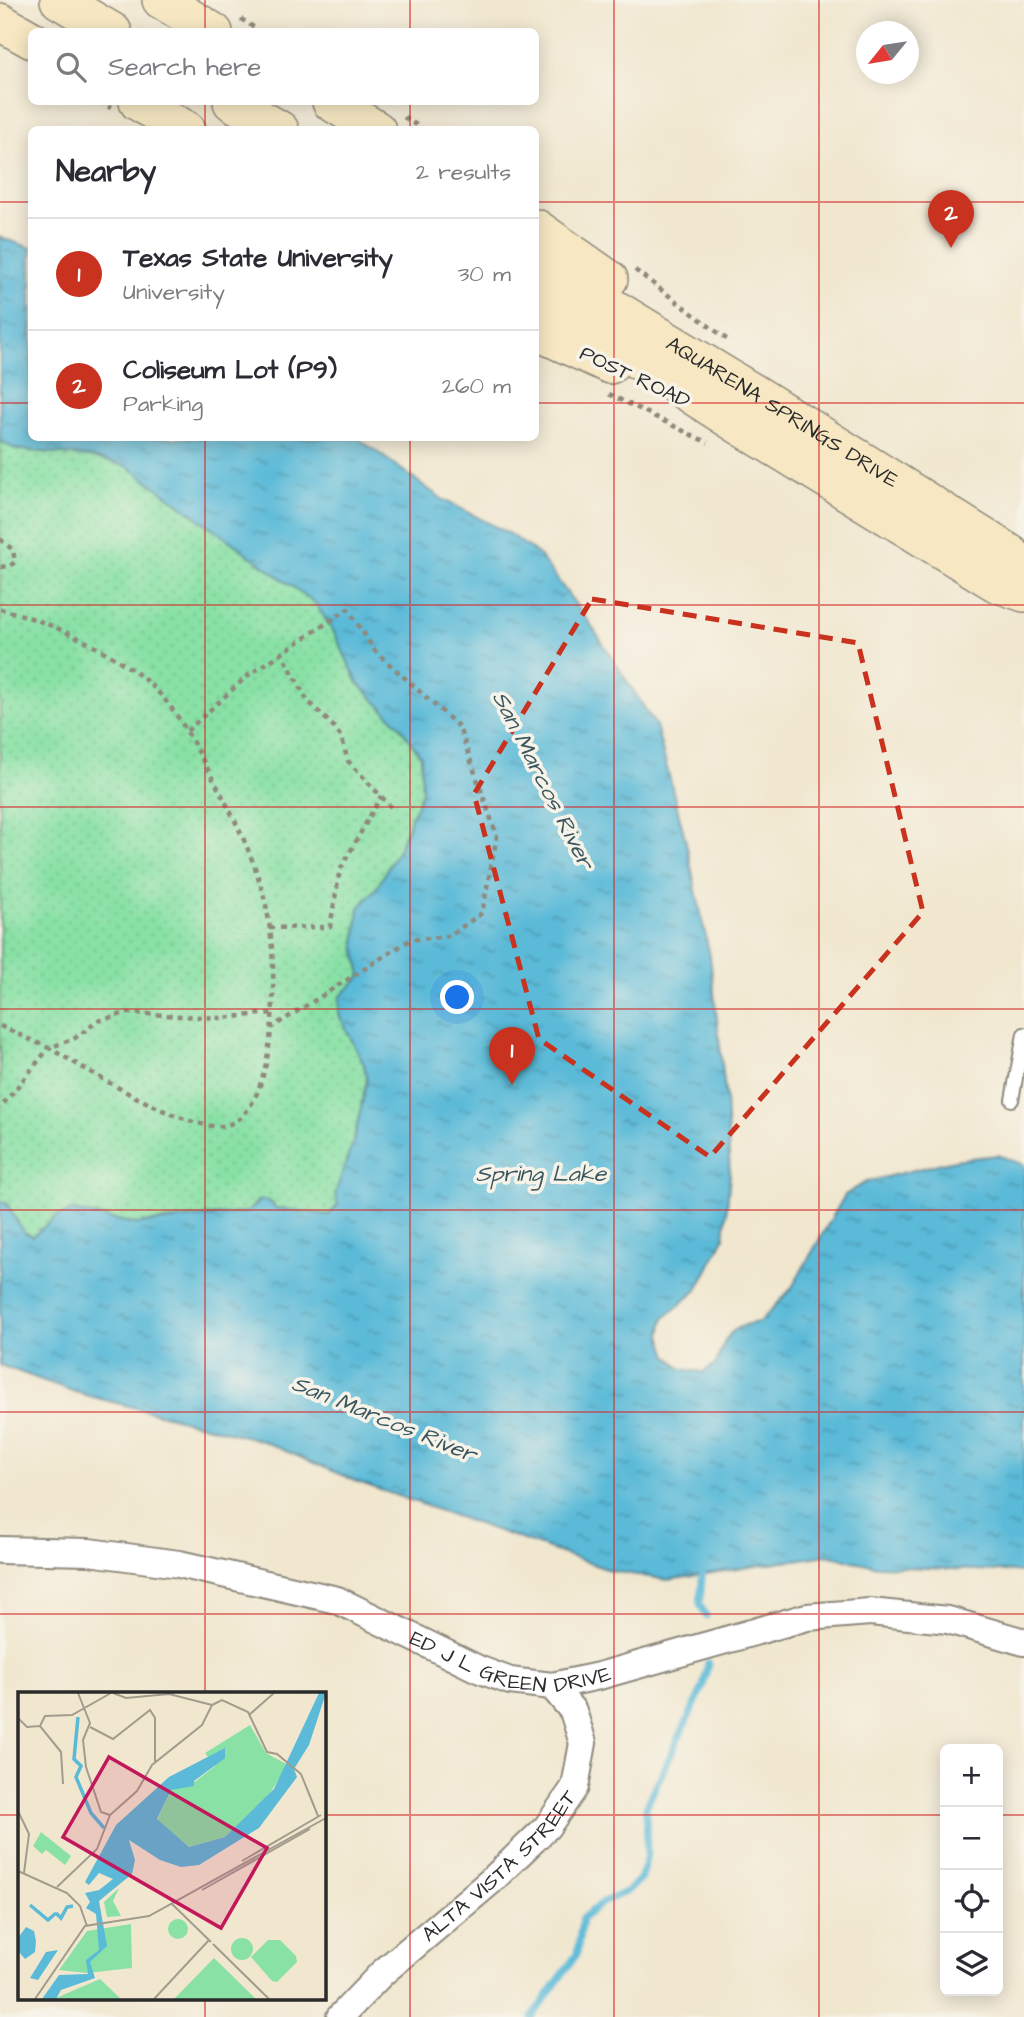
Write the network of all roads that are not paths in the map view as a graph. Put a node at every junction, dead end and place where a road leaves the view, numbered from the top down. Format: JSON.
{"nodes":[{"id":1,"x":60,"y":0,"type":"edge"},
{"id":2,"x":161,"y":0,"type":"edge"},
{"id":3,"x":0,"y":22,"type":"edge"},
{"id":4,"x":106,"y":28,"type":"edge"},
{"id":5,"x":207,"y":28,"type":"edge"},
{"id":6,"x":28,"y":38,"type":"edge"},
{"id":7,"x":143,"y":105,"type":"edge"},
{"id":8,"x":237,"y":105,"type":"edge"},
{"id":9,"x":336,"y":105,"type":"edge"},
{"id":10,"x":180,"y":126,"type":"edge"},
{"id":11,"x":273,"y":126,"type":"edge"},
{"id":12,"x":370,"y":126,"type":"edge"},
{"id":13,"x":539,"y":230,"type":"edge"},
{"id":14,"x":539,"y":263,"type":"edge"},
{"id":15,"x":539,"y":297,"type":"edge"},
{"id":16,"x":539,"y":332,"type":"edge"},
{"id":17,"x":759,"y":396,"type":"junction"},
{"id":18,"x":734,"y":423,"type":"junction"},
{"id":19,"x":1024,"y":568,"type":"edge"},
{"id":20,"x":1024,"y":593,"type":"edge"},
{"id":21,"x":1024,"y":1034,"type":"edge"},
{"id":22,"x":1012,"y":1100,"type":"dead end"},
{"id":23,"x":0,"y":1550,"type":"edge"},
{"id":24,"x":1024,"y":1642,"type":"edge"},
{"id":25,"x":552,"y":1686,"type":"junction"},
{"id":26,"x":340,"y":2017,"type":"edge"}],
"edges":[{"from":1,"to":4,"type":"main road"},
{"from":2,"to":5,"type":"main road"},
{"from":3,"to":6,"type":"main road"},
{"from":7,"to":10,"type":"main road"},
{"from":8,"to":11,"type":"main road"},
{"from":9,"to":12,"type":"main road"},
{"from":13,"to":17,"type":"main road"},
{"from":14,"to":17,"type":"main road","name":"AQUARENA SPRINGS DRIVE"},
{"from":15,"to":18,"type":"main road","name":"AQUARENA SPRINGS DRIVE"},
{"from":16,"to":18,"type":"main road","name":"POST ROAD"},
{"from":17,"to":19,"type":"main road","name":"AQUARENA SPRINGS DRIVE"},
{"from":18,"to":20,"type":"main road","name":"AQUARENA SPRINGS DRIVE"},
{"from":21,"to":22,"type":"lane"},
{"from":23,"to":25,"type":"street","name":"ED J L GREEN DRIVE"},
{"from":24,"to":25,"type":"street","name":"ED J L GREEN DRIVE"},
{"from":25,"to":26,"type":"street","name":"ALTA VISTA STREET"}]}
